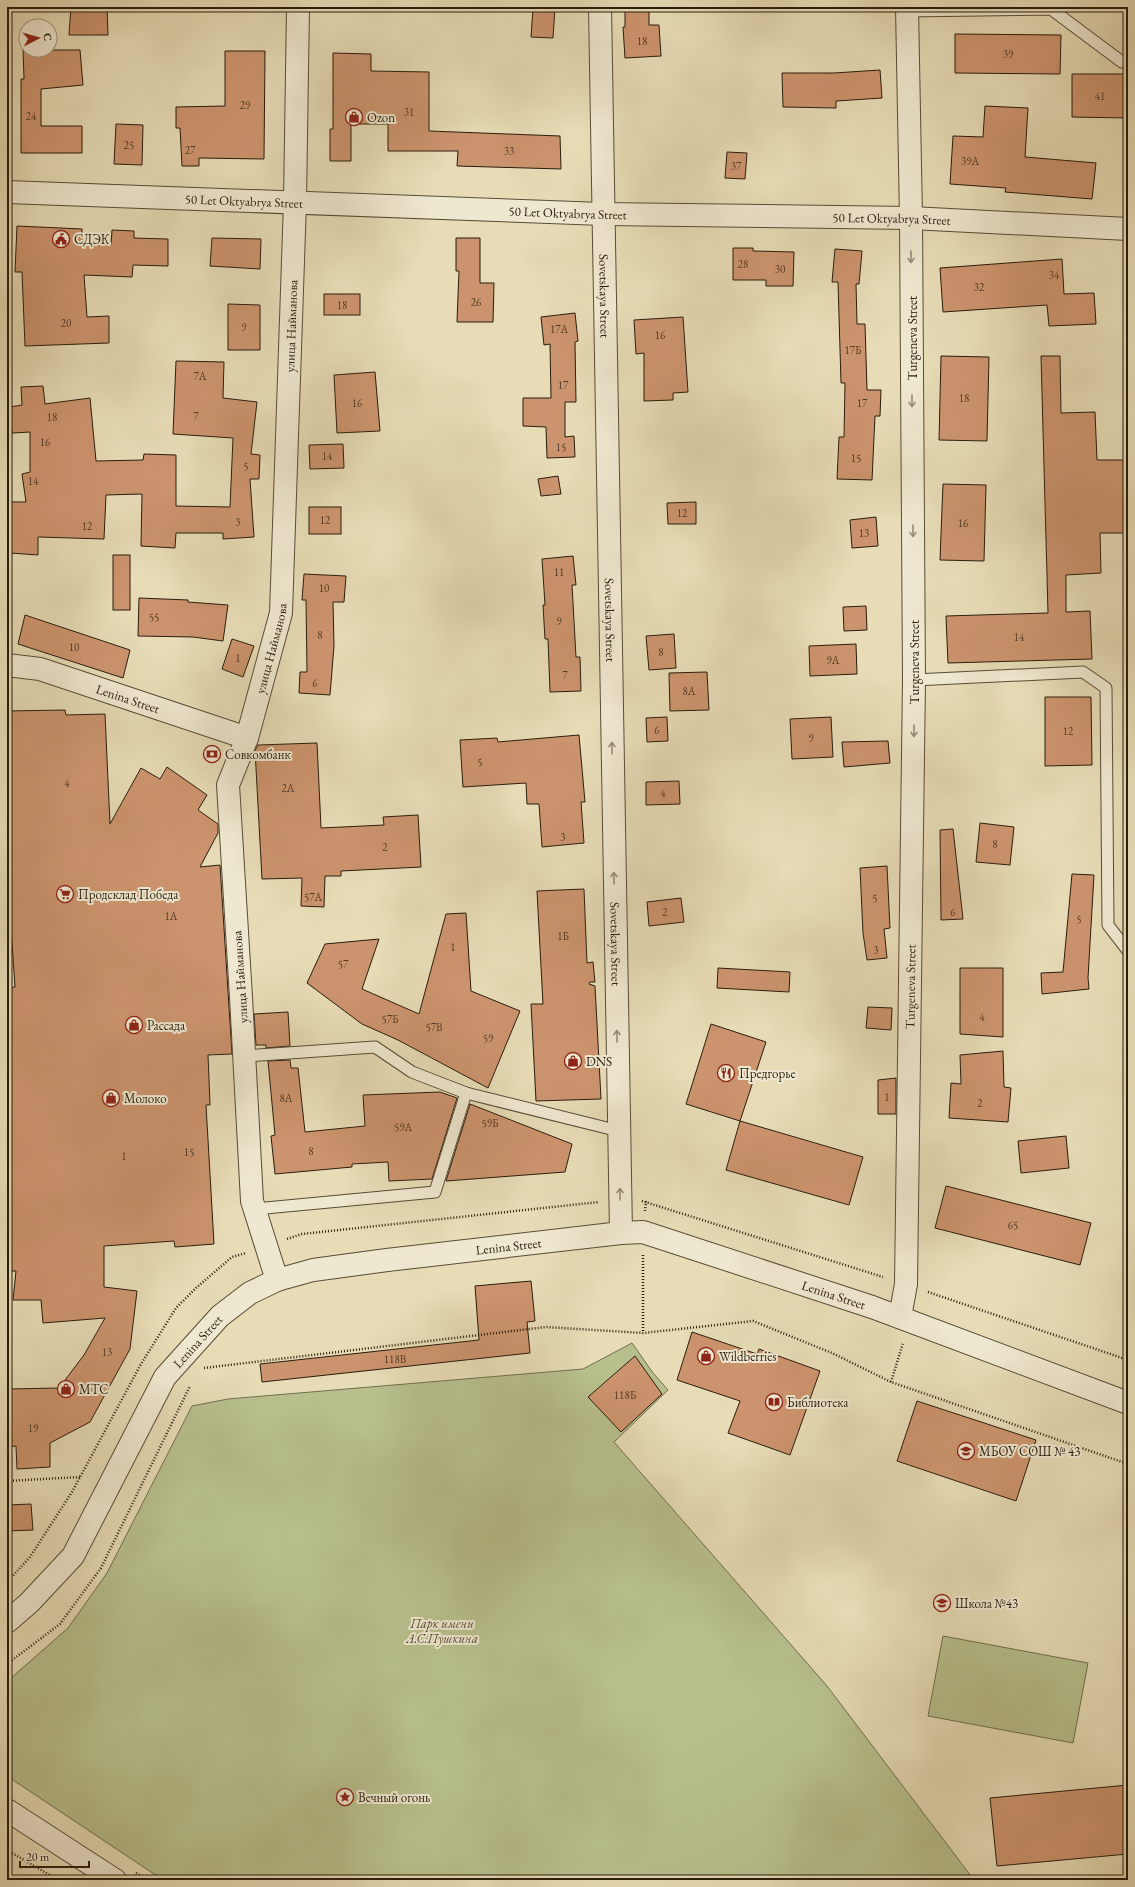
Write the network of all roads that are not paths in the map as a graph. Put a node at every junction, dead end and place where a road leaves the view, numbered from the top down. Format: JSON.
{"nodes":[{"id":1,"x":298,"y":7,"type":"edge"},
{"id":2,"x":600,"y":7,"type":"edge"},
{"id":3,"x":907,"y":9,"type":"edge"},
{"id":4,"x":1128,"y":62,"type":"edge"},
{"id":5,"x":7,"y":192,"type":"edge"},
{"id":6,"x":296,"y":202,"type":"junction"},
{"id":7,"x":603,"y":214,"type":"junction"},
{"id":8,"x":911,"y":218,"type":"junction"},
{"id":9,"x":1128,"y":229,"type":"edge"},
{"id":10,"x":7,"y":665,"type":"edge"},
{"id":11,"x":914,"y":680,"type":"junction"},
{"id":12,"x":247,"y":738,"type":"junction"},
{"id":13,"x":1128,"y":951,"type":"edge"},
{"id":14,"x":244,"y":1056,"type":"junction"},
{"id":15,"x":466,"y":1093,"type":"junction"},
{"id":16,"x":619,"y":1132,"type":"junction"},
{"id":17,"x":254,"y":1209,"type":"junction"},
{"id":18,"x":621,"y":1233,"type":"junction"},
{"id":19,"x":276,"y":1280,"type":"junction"},
{"id":20,"x":900,"y":1317,"type":"junction"},
{"id":21,"x":1128,"y":1403,"type":"edge"},
{"id":22,"x":29,"y":1603,"type":"junction"},
{"id":23,"x":7,"y":1605,"type":"edge"},
{"id":24,"x":7,"y":1622,"type":"edge"},
{"id":25,"x":7,"y":1810,"type":"edge"},
{"id":26,"x":115,"y":1880,"type":"edge"}],
"edges":[{"from":1,"to":6,"type":"street","name":"улица Найманова"},
{"from":2,"to":7,"type":"street","name":"Sovetskaya Street"},
{"from":3,"to":4,"type":"lane"},
{"from":3,"to":8,"type":"street","name":"Turgeneva Street"},
{"from":5,"to":6,"type":"street","name":"50 Let Oktyabrya Street"},
{"from":6,"to":7,"type":"street","name":"50 Let Oktyabrya Street"},
{"from":6,"to":12,"type":"street","name":"улица Найманова"},
{"from":7,"to":8,"type":"street","name":"50 Let Oktyabrya Street"},
{"from":16,"to":7,"type":"street","name":"Sovetskaya Street","one_way":true},
{"from":8,"to":9,"type":"street","name":"50 Let Oktyabrya Street"},
{"from":8,"to":11,"type":"street","name":"Turgeneva Street","one_way":true},
{"from":10,"to":12,"type":"street","name":"Lenina Street"},
{"from":11,"to":13,"type":"lane"},
{"from":11,"to":20,"type":"street","name":"Turgeneva Street","one_way":true},
{"from":12,"to":14,"type":"street","name":"улица Найманова"},
{"from":14,"to":15,"type":"lane"},
{"from":14,"to":17,"type":"street","name":"улица Найманова"},
{"from":15,"to":16,"type":"lane"},
{"from":15,"to":17,"type":"lane"},
{"from":18,"to":16,"type":"street","name":"Sovetskaya Street","one_way":true},
{"from":17,"to":19,"type":"street","name":"улица Найманова"},
{"from":18,"to":19,"type":"street","name":"Lenina Street"},
{"from":18,"to":20,"type":"street","name":"Lenina Street"},
{"from":19,"to":22,"type":"street","name":"Lenina Street"},
{"from":20,"to":21,"type":"street","name":"Lenina Street"},
{"from":22,"to":23,"type":"street"},
{"from":22,"to":24,"type":"street","name":"Lenina Street"},
{"from":25,"to":26,"type":"street"}]}
